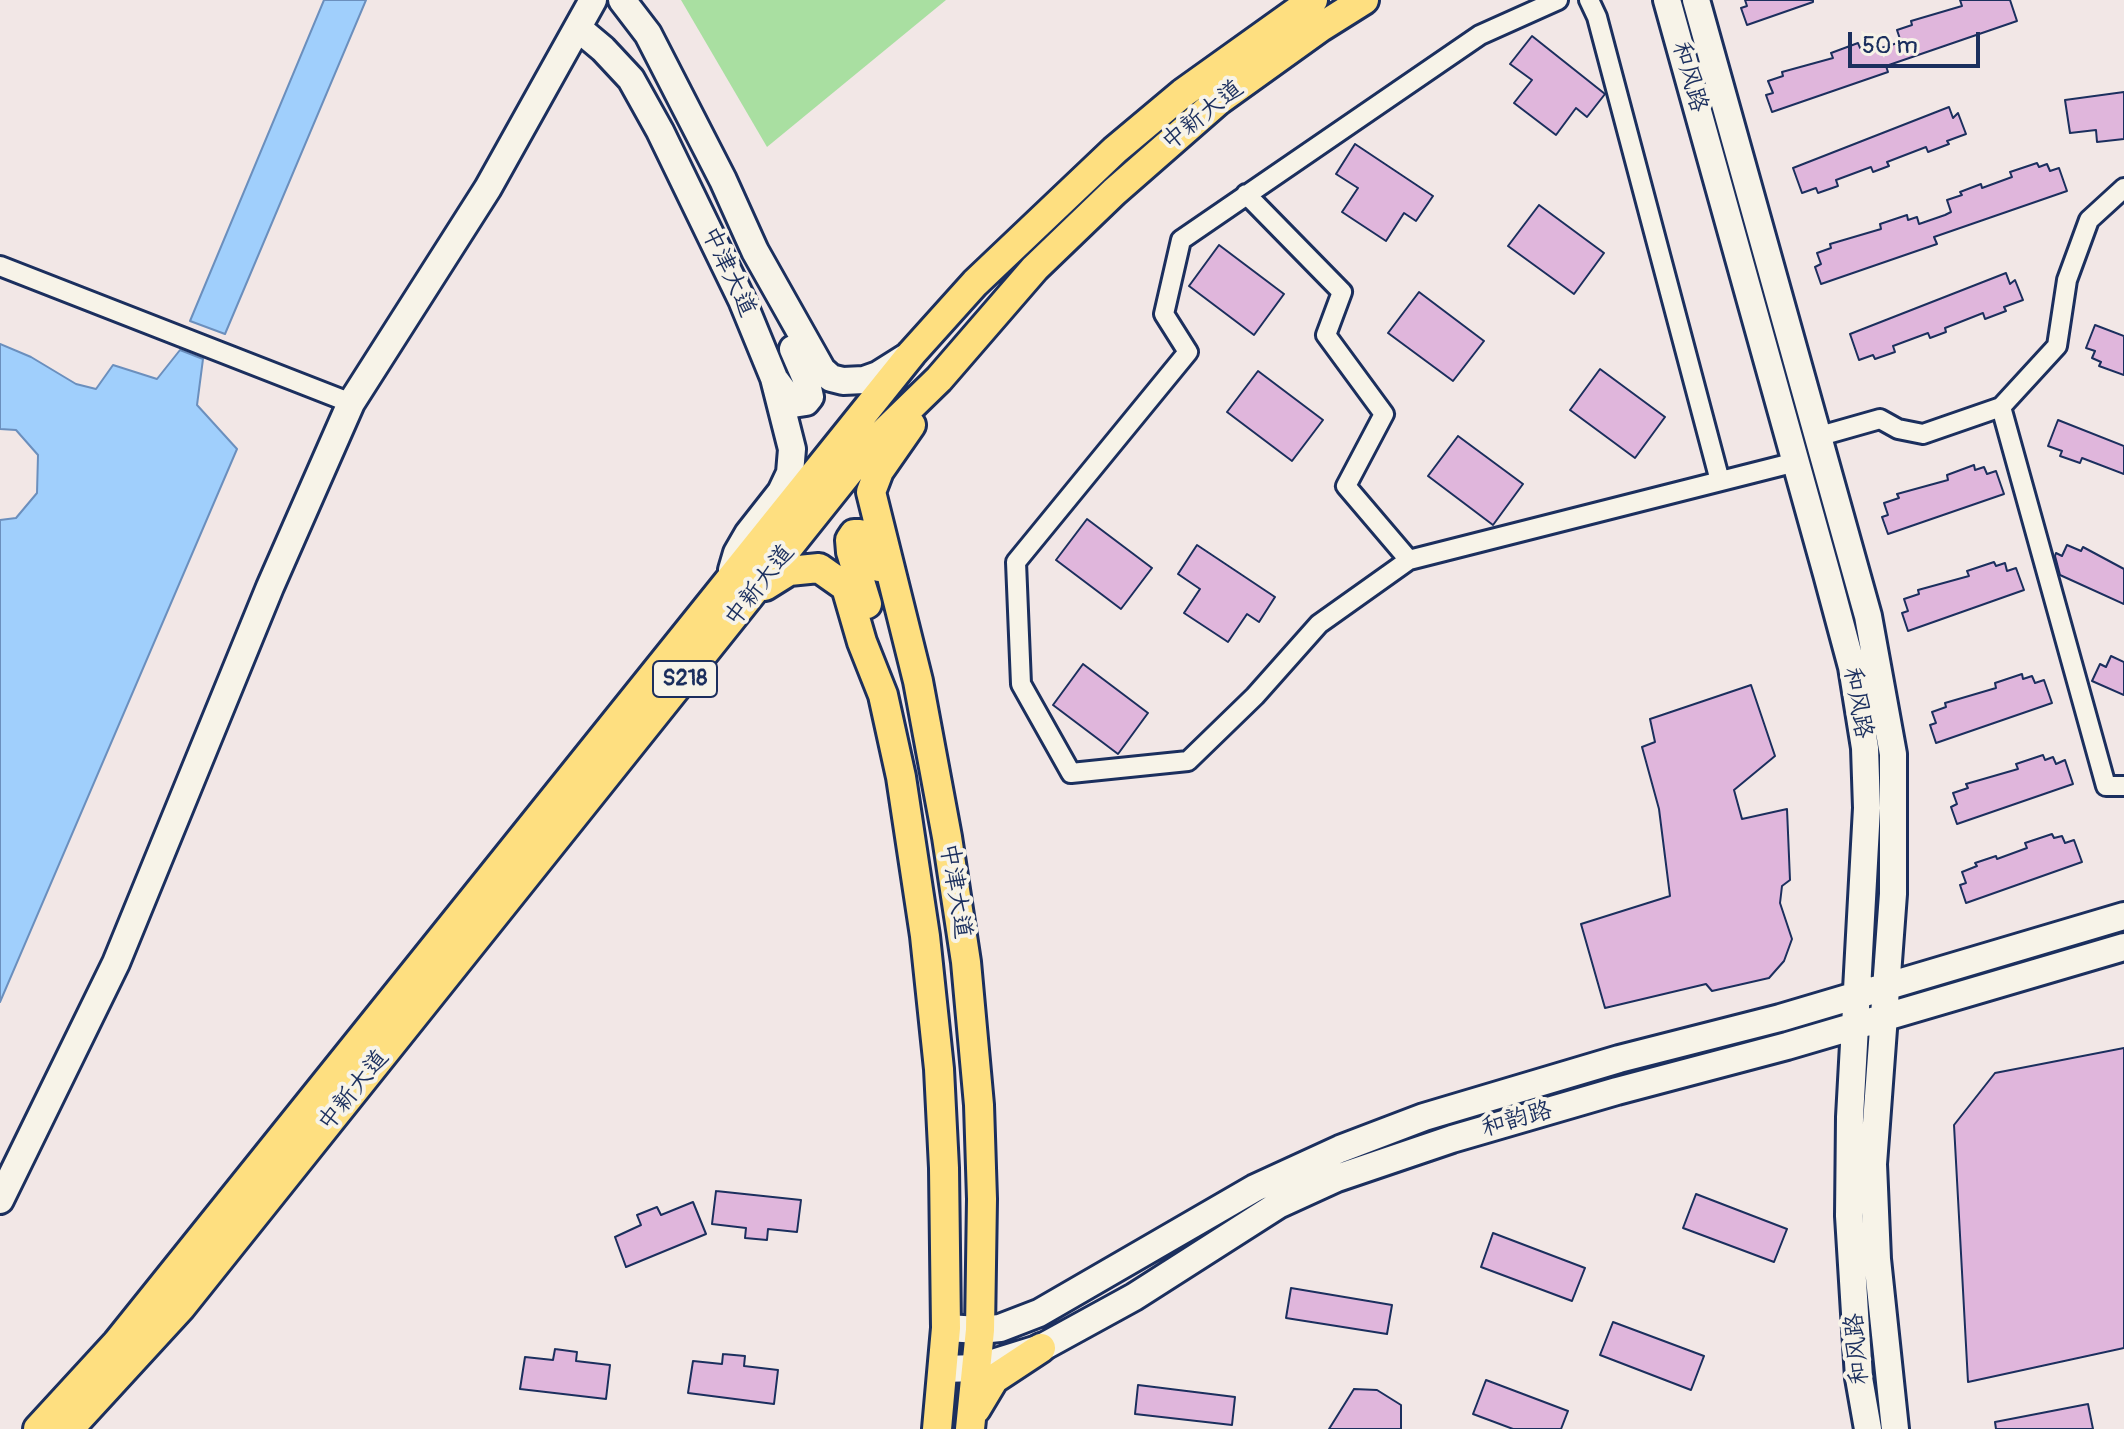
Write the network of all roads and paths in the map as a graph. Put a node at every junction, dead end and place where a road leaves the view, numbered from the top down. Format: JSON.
{"nodes":[{"id":1,"x":593,"y":0,"type":"edge"},
{"id":2,"x":622,"y":0,"type":"edge"},
{"id":3,"x":1313,"y":0,"type":"edge"},
{"id":4,"x":1364,"y":0,"type":"edge"},
{"id":5,"x":1558,"y":0,"type":"edge"},
{"id":6,"x":1589,"y":0,"type":"edge"},
{"id":7,"x":1667,"y":0,"type":"edge"},
{"id":8,"x":1696,"y":0,"type":"edge"},
{"id":9,"x":578,"y":28,"type":"junction"},
{"id":10,"x":2124,"y":188,"type":"edge"},
{"id":11,"x":1246,"y":194,"type":"junction"},
{"id":12,"x":755,"y":251,"type":"junction"},
{"id":13,"x":0,"y":266,"type":"edge"},
{"id":14,"x":912,"y":353,"type":"junction"},
{"id":15,"x":774,"y":378,"type":"junction"},
{"id":16,"x":939,"y":379,"type":"junction"},
{"id":17,"x":351,"y":403,"type":"junction"},
{"id":18,"x":2001,"y":407,"type":"junction"},
{"id":19,"x":1820,"y":436,"type":"junction"},
{"id":20,"x":1796,"y":462,"type":"junction"},
{"id":21,"x":1720,"y":481,"type":"junction"},
{"id":22,"x":1409,"y":560,"type":"junction"},
{"id":23,"x":740,"y":588,"type":"junction"},
{"id":24,"x":918,"y":681,"type":"junction"},
{"id":25,"x":883,"y":695,"type":"junction"},
{"id":26,"x":2124,"y":786,"type":"edge"},
{"id":27,"x":2124,"y":916,"type":"edge"},
{"id":28,"x":2124,"y":947,"type":"edge"},
{"id":29,"x":1886,"y":986,"type":"junction"},
{"id":30,"x":1858,"y":995,"type":"junction"},
{"id":31,"x":1884,"y":1017,"type":"junction"},
{"id":32,"x":1856,"y":1026,"type":"junction"},
{"id":33,"x":0,"y":1200,"type":"edge"},
{"id":34,"x":1039,"y":1313,"type":"junction"},
{"id":35,"x":946,"y":1328,"type":"junction"},
{"id":36,"x":980,"y":1330,"type":"junction"},
{"id":37,"x":1041,"y":1348,"type":"junction"},
{"id":38,"x":966,"y":1367,"type":"junction"},
{"id":39,"x":59,"y":1424,"type":"edge"},
{"id":40,"x":971,"y":1427,"type":"edge"},
{"id":41,"x":937,"y":1429,"type":"edge"},
{"id":42,"x":1868,"y":1429,"type":"edge"},
{"id":43,"x":1895,"y":1429,"type":"edge"}],
"edges":[{"from":1,"to":9,"type":"street"},
{"from":2,"to":12,"type":"street","name":"中津大道"},
{"from":3,"to":14,"type":"main road","name":"中新大道","number":"S218"},
{"from":4,"to":16,"type":"main road","name":"中新大道","number":"S218"},
{"from":5,"to":11,"type":"street"},
{"from":6,"to":21,"type":"street"},
{"from":7,"to":20,"type":"street","name":"和风路"},
{"from":8,"to":19,"type":"street","name":"和风路"},
{"from":9,"to":15,"type":"street","name":"中津大道"},
{"from":9,"to":17,"type":"street"},
{"from":10,"to":18,"type":"street"},
{"from":11,"to":22,"type":"street"},
{"from":11,"to":22,"type":"street"},
{"from":12,"to":14,"type":"street","name":"中津大道"},
{"from":12,"to":15,"type":"street"},
{"from":13,"to":17,"type":"street"},
{"from":14,"to":23,"type":"main road","name":"中新大道","number":"S218"},
{"from":15,"to":23,"type":"street","name":"中津大道"},
{"from":16,"to":23,"type":"main road","name":"中新大道","number":"S218"},
{"from":16,"to":24,"type":"main road","name":"中津大道"},
{"from":17,"to":33,"type":"street"},
{"from":18,"to":19,"type":"street"},
{"from":18,"to":26,"type":"street"},
{"from":19,"to":29,"type":"street","name":"和风路"},
{"from":20,"to":21,"type":"street"},
{"from":20,"to":30,"type":"street","name":"和风路"},
{"from":21,"to":22,"type":"street"},
{"from":23,"to":25,"type":"main road","name":"中津大道"},
{"from":23,"to":39,"type":"main road","name":"中新大道","number":"S218"},
{"from":24,"to":25,"type":"main road"},
{"from":24,"to":36,"type":"main road","name":"中津大道"},
{"from":25,"to":35,"type":"main road","name":"中津大道"},
{"from":27,"to":29,"type":"street","name":"和韵路"},
{"from":28,"to":31,"type":"street","name":"和韵路"},
{"from":29,"to":30,"type":"street","name":"和韵路"},
{"from":29,"to":31,"type":"street","name":"和风路"},
{"from":30,"to":32,"type":"street","name":"和风路"},
{"from":30,"to":34,"type":"street","name":"和韵路"},
{"from":31,"to":32,"type":"street","name":"和韵路"},
{"from":31,"to":43,"type":"street","name":"和风路"},
{"from":32,"to":37,"type":"street","name":"和韵路"},
{"from":32,"to":42,"type":"street","name":"和风路"},
{"from":34,"to":36,"type":"street","name":"和韵路"},
{"from":34,"to":38,"type":"street"},
{"from":35,"to":36,"type":"street","name":"和韵路"},
{"from":35,"to":38,"type":"main road","name":"中津大道"},
{"from":36,"to":38,"type":"main road","name":"中津大道"},
{"from":37,"to":38,"type":"street","name":"和韵路"},
{"from":37,"to":40,"type":"main road"},
{"from":38,"to":40,"type":"main road","name":"中津大道"},
{"from":38,"to":41,"type":"main road","name":"中津大道"}]}
